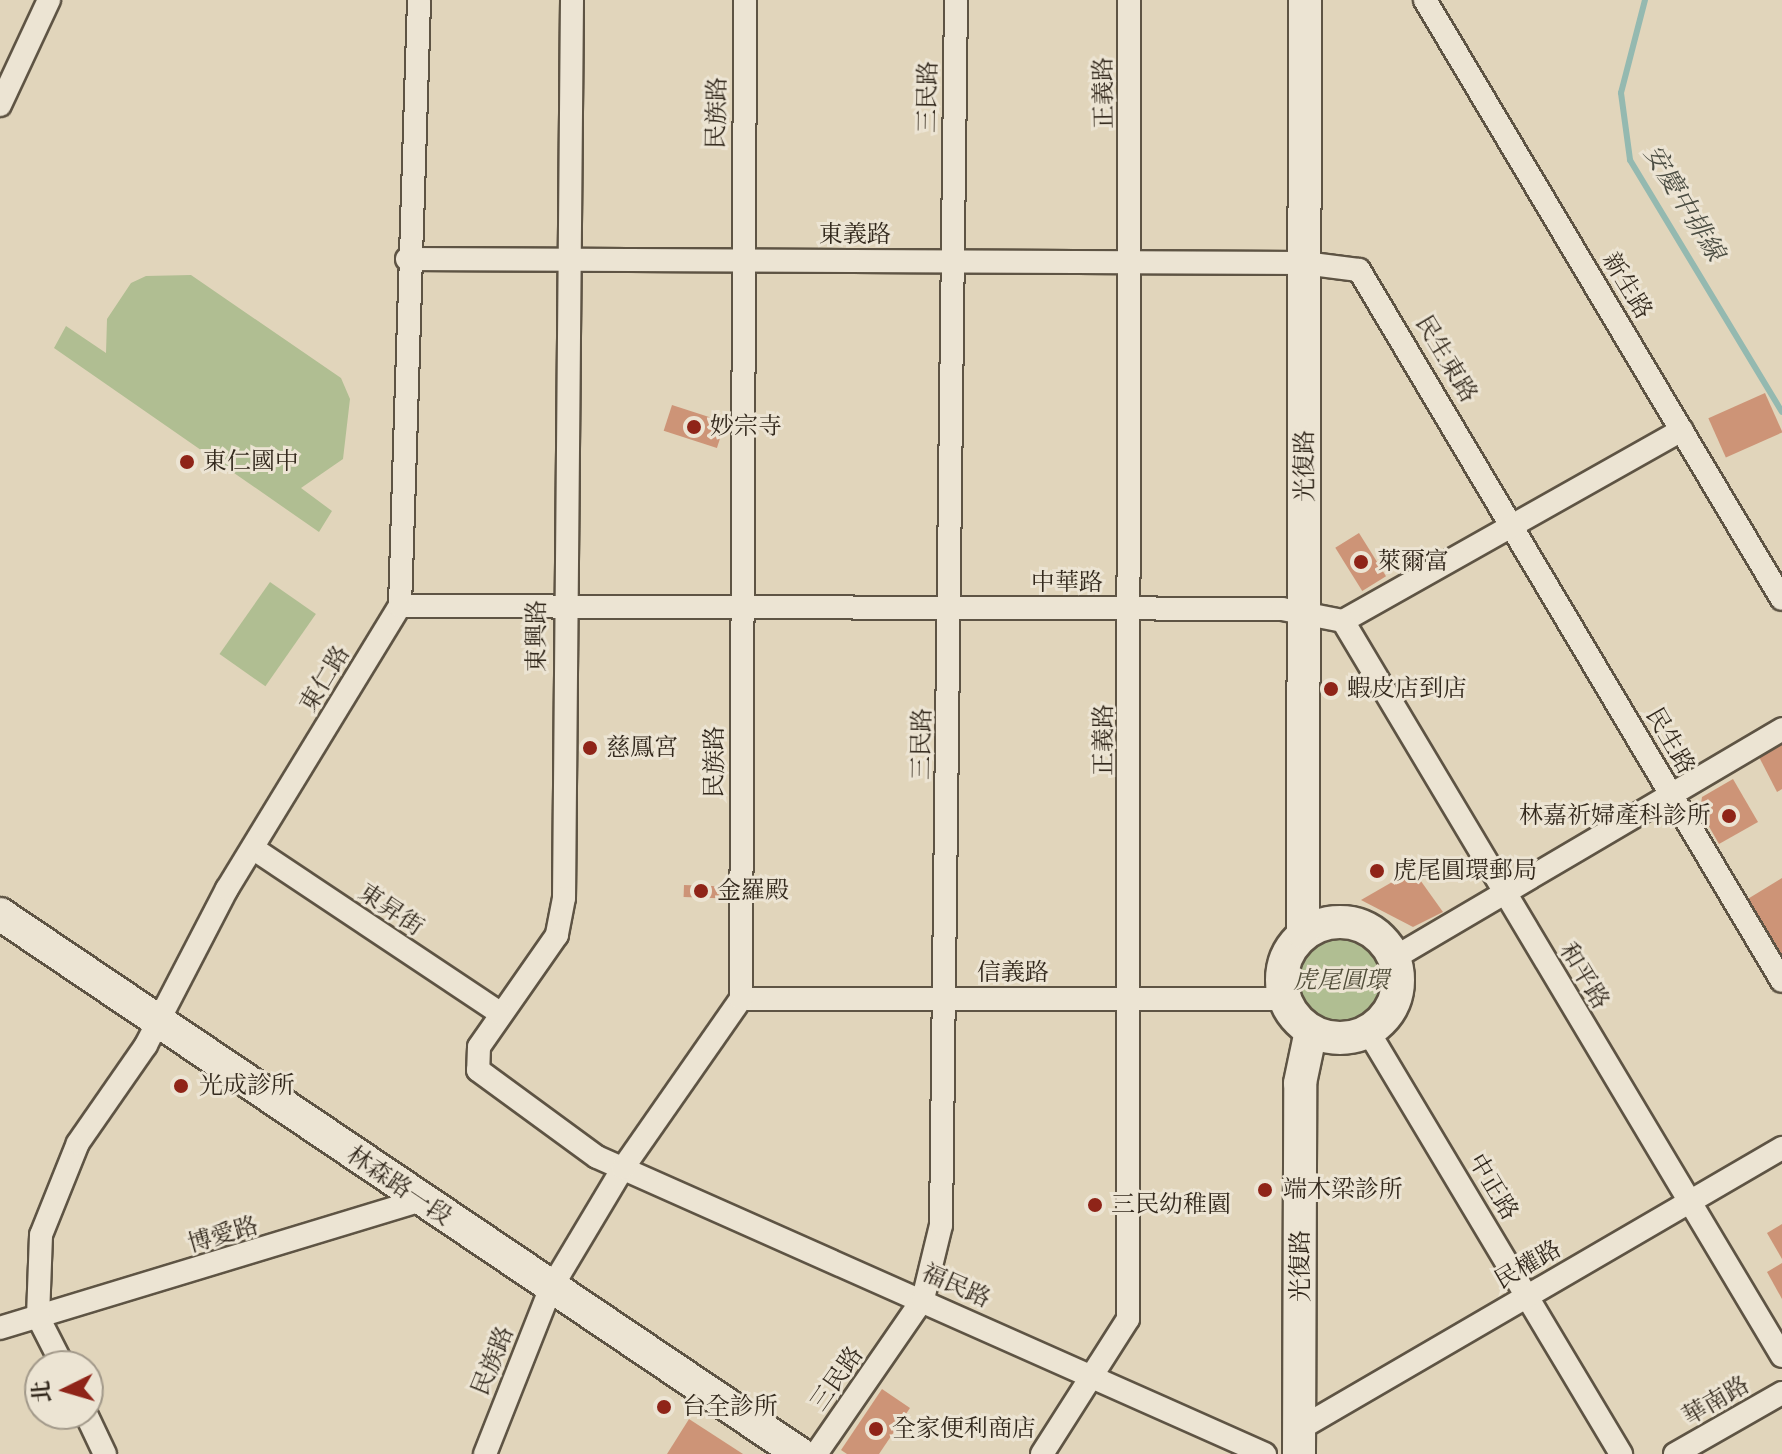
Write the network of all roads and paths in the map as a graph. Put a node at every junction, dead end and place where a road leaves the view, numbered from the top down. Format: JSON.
{"nodes":[{"id":1,"x":49,"y":0,"type":"edge"},
{"id":2,"x":419,"y":0,"type":"edge"},
{"id":3,"x":572,"y":0,"type":"edge"},
{"id":4,"x":745,"y":0,"type":"edge"},
{"id":5,"x":956,"y":0,"type":"edge"},
{"id":6,"x":1129,"y":0,"type":"edge"},
{"id":7,"x":1305,"y":0,"type":"edge"},
{"id":8,"x":1425,"y":0,"type":"edge"},
{"id":9,"x":0,"y":105,"type":"edge"},
{"id":10,"x":407,"y":259,"type":"junction"},
{"id":11,"x":565,"y":260,"type":"junction"},
{"id":12,"x":740,"y":260,"type":"junction"},
{"id":13,"x":951,"y":260,"type":"junction"},
{"id":14,"x":1132,"y":263,"type":"junction"},
{"id":15,"x":1304,"y":263,"type":"junction"},
{"id":16,"x":1682,"y":430,"type":"junction"},
{"id":17,"x":1515,"y":525,"type":"junction"},
{"id":18,"x":1782,"y":599,"type":"edge"},
{"id":19,"x":400,"y":606,"type":"junction"},
{"id":20,"x":563,"y":606,"type":"junction"},
{"id":21,"x":740,"y":607,"type":"junction"},
{"id":22,"x":950,"y":608,"type":"junction"},
{"id":23,"x":1131,"y":609,"type":"junction"},
{"id":24,"x":1305,"y":614,"type":"junction"},
{"id":25,"x":1343,"y":621,"type":"junction"},
{"id":26,"x":1782,"y":729,"type":"edge"},
{"id":27,"x":1671,"y":795,"type":"junction"},
{"id":28,"x":254,"y":849,"type":"junction"},
{"id":29,"x":1504,"y":893,"type":"junction"},
{"id":30,"x":0,"y":914,"type":"edge"},
{"id":31,"x":1303,"y":932,"type":"junction"},
{"id":32,"x":1394,"y":958,"type":"junction"},
{"id":33,"x":1782,"y":981,"type":"edge"},
{"id":34,"x":741,"y":999,"type":"junction"},
{"id":35,"x":943,"y":999,"type":"junction"},
{"id":36,"x":1130,"y":999,"type":"junction"},
{"id":37,"x":1284,"y":999,"type":"junction"},
{"id":38,"x":500,"y":1013,"type":"junction"},
{"id":39,"x":160,"y":1017,"type":"junction"},
{"id":40,"x":1311,"y":1031,"type":"junction"},
{"id":41,"x":1368,"y":1031,"type":"junction"},
{"id":42,"x":1782,"y":1148,"type":"edge"},
{"id":43,"x":623,"y":1168,"type":"junction"},
{"id":44,"x":422,"y":1200,"type":"junction"},
{"id":45,"x":1689,"y":1201,"type":"junction"},
{"id":46,"x":550,"y":1290,"type":"junction"},
{"id":47,"x":1528,"y":1295,"type":"junction"},
{"id":48,"x":923,"y":1299,"type":"junction"},
{"id":49,"x":38,"y":1317,"type":"junction"},
{"id":50,"x":0,"y":1328,"type":"edge"},
{"id":51,"x":55,"y":1350,"type":"edge"},
{"id":52,"x":1782,"y":1356,"type":"edge"},
{"id":53,"x":1089,"y":1374,"type":"junction"},
{"id":54,"x":1782,"y":1393,"type":"edge"},
{"id":55,"x":94,"y":1430,"type":"edge"},
{"id":56,"x":1300,"y":1441,"type":"edge"},
{"id":57,"x":785,"y":1450,"type":"edge"},
{"id":58,"x":105,"y":1454,"type":"edge"},
{"id":59,"x":485,"y":1454,"type":"edge"},
{"id":60,"x":816,"y":1454,"type":"edge"},
{"id":61,"x":1042,"y":1454,"type":"edge"},
{"id":62,"x":1265,"y":1454,"type":"edge"},
{"id":63,"x":1621,"y":1454,"type":"edge"},
{"id":64,"x":1675,"y":1454,"type":"edge"}],
"edges":[{"from":1,"to":9,"type":"street"},
{"from":2,"to":10,"type":"street","name":"東仁路"},
{"from":3,"to":11,"type":"street","name":"東興路"},
{"from":4,"to":12,"type":"street","name":"民族路"},
{"from":5,"to":13,"type":"street","name":"三民路"},
{"from":6,"to":14,"type":"street","name":"正義路"},
{"from":7,"to":15,"type":"street","name":"光復路"},
{"from":8,"to":16,"type":"street","name":"新生路"},
{"from":10,"to":11,"type":"street","name":"東義路"},
{"from":10,"to":19,"type":"street","name":"東仁路"},
{"from":11,"to":12,"type":"street","name":"東義路"},
{"from":11,"to":20,"type":"street","name":"東興路"},
{"from":12,"to":13,"type":"street","name":"東義路"},
{"from":12,"to":21,"type":"street","name":"民族路"},
{"from":13,"to":14,"type":"street","name":"東義路"},
{"from":13,"to":22,"type":"street","name":"三民路"},
{"from":14,"to":15,"type":"street","name":"東義路"},
{"from":14,"to":23,"type":"street","name":"正義路"},
{"from":15,"to":17,"type":"street","name":"民生東路"},
{"from":15,"to":24,"type":"street","name":"光復路"},
{"from":16,"to":17,"type":"street"},
{"from":16,"to":18,"type":"street","name":"新生路"},
{"from":17,"to":25,"type":"street"},
{"from":17,"to":27,"type":"street","name":"民生路"},
{"from":19,"to":20,"type":"street","name":"中華路"},
{"from":19,"to":28,"type":"street","name":"東仁路"},
{"from":20,"to":21,"type":"street","name":"中華路"},
{"from":20,"to":38,"type":"street","name":"東興路"},
{"from":21,"to":22,"type":"street","name":"中華路"},
{"from":21,"to":34,"type":"street","name":"民族路"},
{"from":22,"to":23,"type":"street","name":"中華路"},
{"from":22,"to":35,"type":"street","name":"三民路"},
{"from":23,"to":24,"type":"street","name":"中華路"},
{"from":23,"to":36,"type":"street","name":"正義路"},
{"from":24,"to":25,"type":"street","name":"中華路"},
{"from":24,"to":31,"type":"street","name":"光復路"},
{"from":25,"to":29,"type":"street","name":"和平路"},
{"from":26,"to":27,"type":"street"},
{"from":27,"to":29,"type":"street"},
{"from":27,"to":33,"type":"street","name":"民生路"},
{"from":28,"to":38,"type":"street","name":"東昇街"},
{"from":28,"to":39,"type":"street","name":"東仁路"},
{"from":29,"to":32,"type":"street"},
{"from":29,"to":45,"type":"street","name":"和平路"},
{"from":30,"to":39,"type":"street","name":"林森路一段"},
{"from":31,"to":32,"type":"street"},
{"from":31,"to":37,"type":"street","name":"光復路"},
{"from":32,"to":41,"type":"street"},
{"from":34,"to":35,"type":"street","name":"信義路"},
{"from":34,"to":43,"type":"street","name":"民族路"},
{"from":35,"to":36,"type":"street","name":"信義路"},
{"from":35,"to":48,"type":"street","name":"三民路"},
{"from":36,"to":37,"type":"street","name":"信義路"},
{"from":36,"to":53,"type":"street","name":"正義路"},
{"from":37,"to":40,"type":"street"},
{"from":38,"to":43,"type":"street","name":"東興路"},
{"from":39,"to":44,"type":"street","name":"林森路一段"},
{"from":39,"to":49,"type":"street","name":"東仁路"},
{"from":40,"to":41,"type":"street"},
{"from":40,"to":56,"type":"street","name":"光復路"},
{"from":41,"to":47,"type":"street","name":"中正路"},
{"from":42,"to":45,"type":"street","name":"民權路"},
{"from":43,"to":46,"type":"street","name":"民族路"},
{"from":43,"to":48,"type":"street","name":"福民路"},
{"from":44,"to":46,"type":"street","name":"林森路一段"},
{"from":44,"to":49,"type":"street","name":"博愛路"},
{"from":45,"to":47,"type":"street","name":"民權路"},
{"from":45,"to":52,"type":"street","name":"和平路"},
{"from":46,"to":57,"type":"street","name":"林森路一段"},
{"from":46,"to":59,"type":"street","name":"民族路"},
{"from":47,"to":56,"type":"street","name":"民權路"},
{"from":47,"to":63,"type":"street","name":"中正路"},
{"from":48,"to":53,"type":"street","name":"福民路"},
{"from":48,"to":60,"type":"street","name":"三民路"},
{"from":49,"to":50,"type":"street","name":"博愛路"},
{"from":49,"to":51,"type":"street"},
{"from":53,"to":61,"type":"street","name":"正義路"},
{"from":53,"to":62,"type":"street","name":"福民路"},
{"from":54,"to":64,"type":"street","name":"華南路"},
{"from":55,"to":58,"type":"street"}]}
